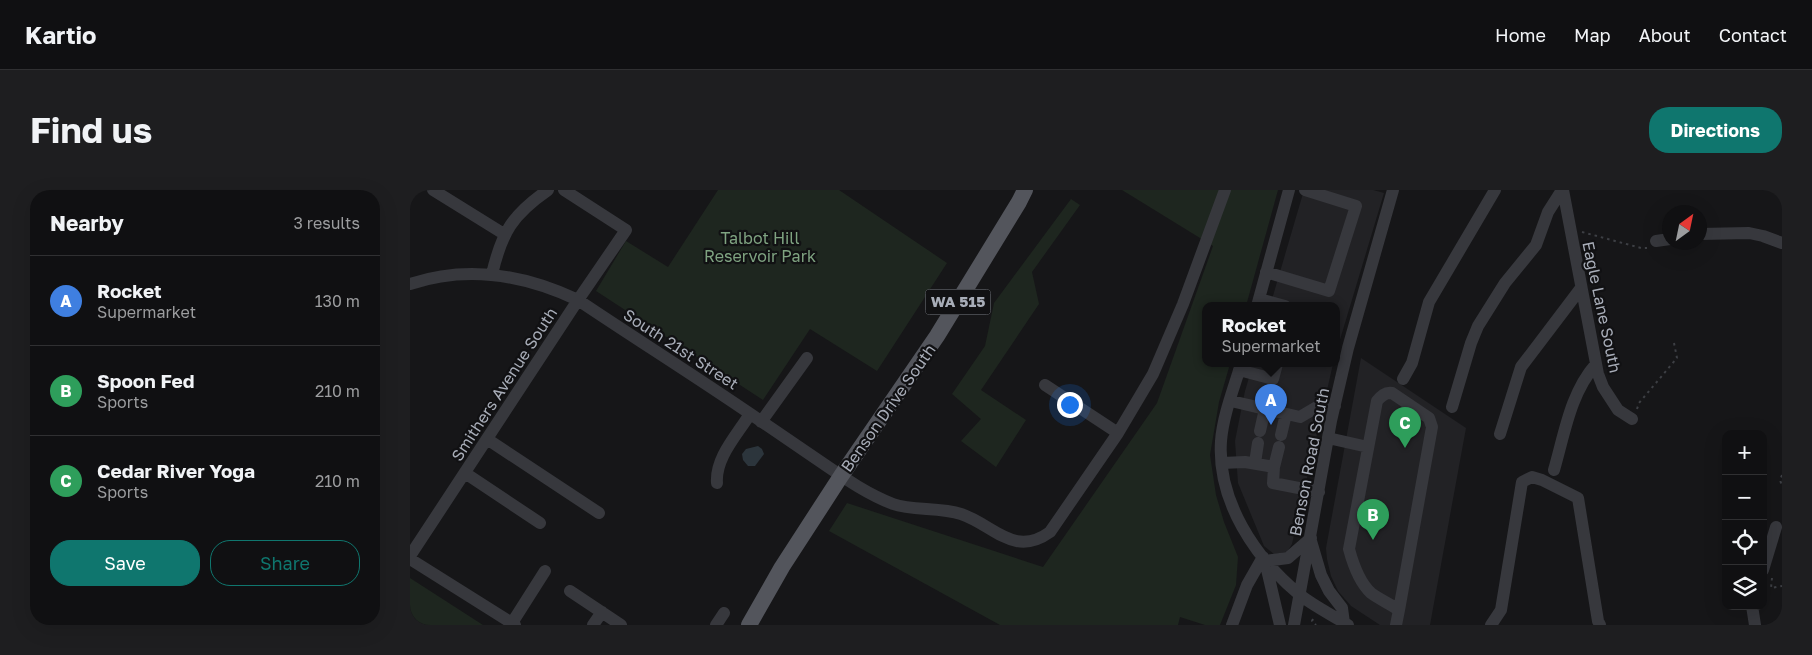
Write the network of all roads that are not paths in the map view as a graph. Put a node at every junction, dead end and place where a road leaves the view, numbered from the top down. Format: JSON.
{"nodes":[{"id":1,"x":433,"y":190,"type":"edge"},
{"id":2,"x":548,"y":190,"type":"edge"},
{"id":3,"x":564,"y":190,"type":"edge"},
{"id":4,"x":1025,"y":190,"type":"edge"},
{"id":5,"x":1224,"y":190,"type":"edge"},
{"id":6,"x":1289,"y":190,"type":"edge"},
{"id":7,"x":1305,"y":190,"type":"edge"},
{"id":8,"x":1393,"y":190,"type":"edge"},
{"id":9,"x":1495,"y":190,"type":"edge"},
{"id":10,"x":1562,"y":190,"type":"edge"},
{"id":11,"x":504,"y":234,"type":"junction"},
{"id":12,"x":1707,"y":234,"type":"edge"},
{"id":13,"x":1662,"y":240,"type":"edge"},
{"id":14,"x":1656,"y":241,"type":"road end"},
{"id":15,"x":1782,"y":243,"type":"edge"},
{"id":16,"x":1266,"y":272,"type":"junction"},
{"id":17,"x":492,"y":274,"type":"junction"},
{"id":18,"x":410,"y":284,"type":"edge"},
{"id":19,"x":1581,"y":288,"type":"junction"},
{"id":20,"x":578,"y":300,"type":"junction"},
{"id":21,"x":1258,"y":302,"type":"edge"},
{"id":22,"x":807,"y":358,"type":"dead end"},
{"id":23,"x":1596,"y":364,"type":"junction"},
{"id":24,"x":1240,"y":367,"type":"edge"},
{"id":25,"x":1276,"y":367,"type":"edge"},
{"id":26,"x":1403,"y":379,"type":"dead end"},
{"id":27,"x":1045,"y":385,"type":"dead end"},
{"id":28,"x":1231,"y":401,"type":"junction"},
{"id":29,"x":1335,"y":406,"type":"junction"},
{"id":30,"x":1452,"y":407,"type":"dead end"},
{"id":31,"x":1265,"y":409,"type":"junction"},
{"id":32,"x":750,"y":414,"type":"junction"},
{"id":33,"x":1286,"y":414,"type":"junction"},
{"id":34,"x":1632,"y":419,"type":"road end"},
{"id":35,"x":762,"y":422,"type":"junction"},
{"id":36,"x":1118,"y":433,"type":"junction"},
{"id":37,"x":1500,"y":434,"type":"dead end"},
{"id":38,"x":1328,"y":438,"type":"junction"},
{"id":39,"x":487,"y":439,"type":"junction"},
{"id":40,"x":1368,"y":447,"type":"junction"},
{"id":41,"x":1222,"y":463,"type":"junction"},
{"id":42,"x":1255,"y":463,"type":"junction"},
{"id":43,"x":1274,"y":467,"type":"junction"},
{"id":44,"x":1554,"y":470,"type":"dead end"},
{"id":45,"x":465,"y":473,"type":"junction"},
{"id":46,"x":841,"y":476,"type":"junction"},
{"id":47,"x":716,"y":483,"type":"dead end"},
{"id":48,"x":1319,"y":492,"type":"junction"},
{"id":49,"x":599,"y":513,"type":"dead end"},
{"id":50,"x":540,"y":523,"type":"dead end"},
{"id":51,"x":1776,"y":527,"type":"dead end"},
{"id":52,"x":1311,"y":538,"type":"junction"},
{"id":53,"x":410,"y":558,"type":"edge"},
{"id":54,"x":1264,"y":559,"type":"junction"},
{"id":55,"x":545,"y":571,"type":"dead end"},
{"id":56,"x":1767,"y":573,"type":"edge"},
{"id":57,"x":570,"y":591,"type":"dead end"},
{"id":58,"x":1300,"y":595,"type":"junction"},
{"id":59,"x":1399,"y":610,"type":"junction"},
{"id":60,"x":1753,"y":610,"type":"edge"},
{"id":61,"x":602,"y":612,"type":"junction"},
{"id":62,"x":724,"y":612,"type":"dead end"},
{"id":63,"x":1599,"y":620,"type":"edge"},
{"id":64,"x":514,"y":624,"type":"edge"},
{"id":65,"x":1343,"y":624,"type":"edge"},
{"id":66,"x":593,"y":625,"type":"edge"},
{"id":67,"x":621,"y":625,"type":"edge"},
{"id":68,"x":716,"y":625,"type":"edge"},
{"id":69,"x":749,"y":625,"type":"edge"},
{"id":70,"x":1232,"y":625,"type":"edge"},
{"id":71,"x":1280,"y":625,"type":"edge"},
{"id":72,"x":1294,"y":625,"type":"edge"},
{"id":73,"x":1396,"y":625,"type":"edge"},
{"id":74,"x":1491,"y":625,"type":"edge"},
{"id":75,"x":1587,"y":625,"type":"edge"},
{"id":76,"x":1755,"y":625,"type":"edge"}],
"edges":[{"from":1,"to":11,"type":"street"},
{"from":2,"to":11,"type":"street"},
{"from":3,"to":20,"type":"street","name":"Smithers Avenue South"},
{"from":4,"to":46,"type":"main road","name":"Benson Drive South","number":"WA 515"},
{"from":5,"to":36,"type":"street","name":"South 21st Street"},
{"from":6,"to":16,"type":"street"},
{"from":7,"to":16,"type":"street"},
{"from":8,"to":29,"type":"street","name":"Benson Road South"},
{"from":9,"to":26,"type":"street"},
{"from":10,"to":19,"type":"street","name":"Eagle Lane South"},
{"from":10,"to":30,"type":"street"},
{"from":11,"to":17,"type":"street"},
{"from":12,"to":15,"type":"street"},
{"from":13,"to":14,"type":"street"},
{"from":16,"to":21,"type":"street"},
{"from":17,"to":18,"type":"street","name":"South 21st Street"},
{"from":17,"to":20,"type":"street","name":"South 21st Street"},
{"from":19,"to":23,"type":"street","name":"Eagle Lane South"},
{"from":19,"to":37,"type":"street"},
{"from":20,"to":32,"type":"street","name":"South 21st Street"},
{"from":20,"to":39,"type":"street","name":"Smithers Avenue South"},
{"from":22,"to":35,"type":"street"},
{"from":23,"to":34,"type":"street","name":"Eagle Lane South"},
{"from":23,"to":44,"type":"street"},
{"from":24,"to":25,"type":"street"},
{"from":24,"to":28,"type":"street"},
{"from":27,"to":36,"type":"street"},
{"from":28,"to":31,"type":"street"},
{"from":28,"to":41,"type":"street"},
{"from":29,"to":33,"type":"street"},
{"from":29,"to":38,"type":"street","name":"Benson Road South"},
{"from":31,"to":33,"type":"street"},
{"from":31,"to":42,"type":"street"},
{"from":32,"to":35,"type":"street","name":"South 21st Street"},
{"from":32,"to":47,"type":"street"},
{"from":33,"to":43,"type":"street"},
{"from":35,"to":46,"type":"street","name":"South 21st Street"},
{"from":36,"to":46,"type":"street","name":"South 21st Street"},
{"from":38,"to":40,"type":"street"},
{"from":38,"to":48,"type":"street","name":"Benson Road South"},
{"from":39,"to":45,"type":"street","name":"Smithers Avenue South"},
{"from":39,"to":49,"type":"street"},
{"from":40,"to":59,"type":"street"},
{"from":40,"to":59,"type":"street"},
{"from":41,"to":42,"type":"street"},
{"from":41,"to":54,"type":"street"},
{"from":42,"to":43,"type":"street"},
{"from":43,"to":48,"type":"street"},
{"from":45,"to":50,"type":"street"},
{"from":45,"to":53,"type":"street","name":"Smithers Avenue South"},
{"from":46,"to":69,"type":"main road","name":"Benson Drive South","number":"WA 515"},
{"from":48,"to":52,"type":"street","name":"Benson Road South"},
{"from":51,"to":56,"type":"street"},
{"from":52,"to":54,"type":"street"},
{"from":52,"to":58,"type":"street","name":"Benson Road South"},
{"from":52,"to":65,"type":"street"},
{"from":53,"to":64,"type":"street"},
{"from":54,"to":58,"type":"street"},
{"from":54,"to":70,"type":"street"},
{"from":54,"to":71,"type":"street"},
{"from":55,"to":64,"type":"street"},
{"from":57,"to":61,"type":"street"},
{"from":58,"to":65,"type":"street"},
{"from":58,"to":72,"type":"street","name":"Benson Road South"},
{"from":59,"to":73,"type":"street"},
{"from":60,"to":76,"type":"street"},
{"from":61,"to":66,"type":"street"},
{"from":61,"to":67,"type":"street"},
{"from":62,"to":68,"type":"street"},
{"from":63,"to":74,"type":"street"},
{"from":63,"to":75,"type":"street"}]}
